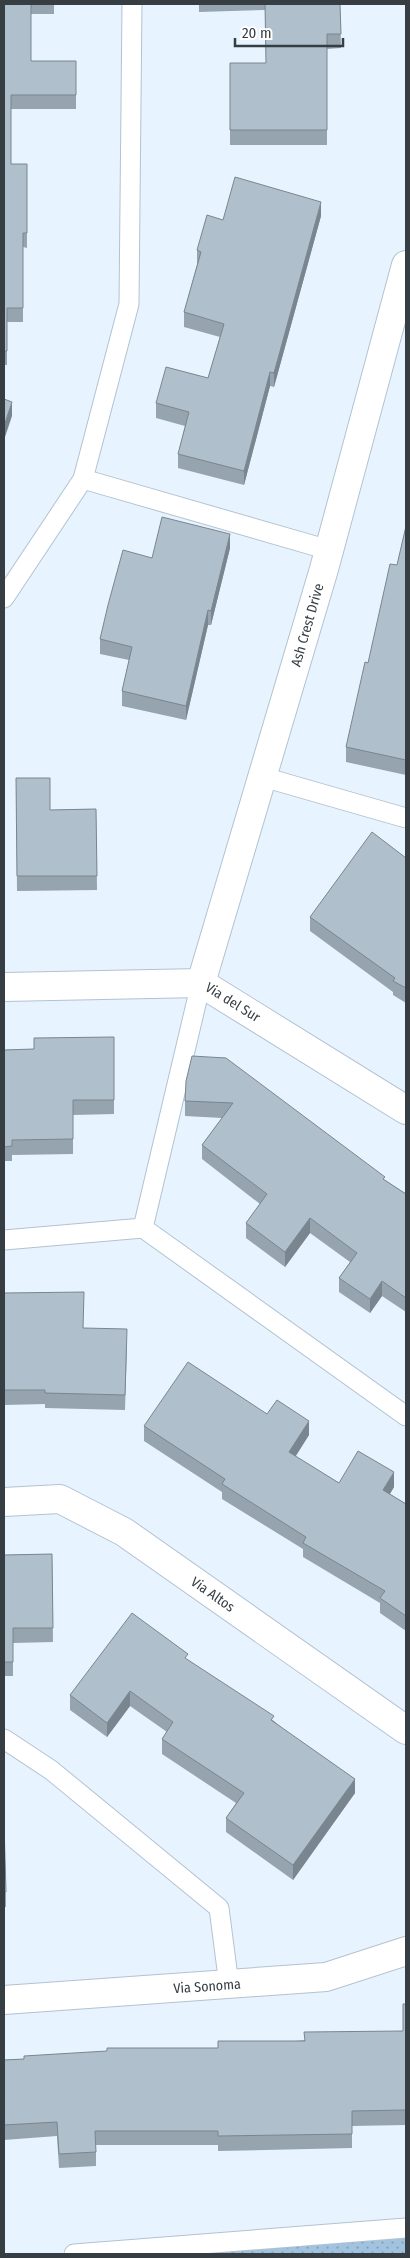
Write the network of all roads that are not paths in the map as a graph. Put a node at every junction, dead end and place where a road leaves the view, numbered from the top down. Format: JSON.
{"nodes":[{"id":1,"x":132,"y":4,"type":"edge"},
{"id":2,"x":406,"y":265,"type":"edge"},
{"id":3,"x":83,"y":480,"type":"junction"},
{"id":4,"x":329,"y":550,"type":"junction"},
{"id":5,"x":4,"y":598,"type":"edge"},
{"id":6,"x":262,"y":776,"type":"junction"},
{"id":7,"x":406,"y":818,"type":"edge"},
{"id":8,"x":201,"y":983,"type":"junction"},
{"id":9,"x":4,"y":987,"type":"edge"},
{"id":10,"x":406,"y":1110,"type":"edge"},
{"id":11,"x":143,"y":1228,"type":"junction"},
{"id":12,"x":4,"y":1240,"type":"edge"},
{"id":13,"x":406,"y":1416,"type":"edge"},
{"id":14,"x":4,"y":1502,"type":"edge"},
{"id":15,"x":406,"y":1730,"type":"edge"},
{"id":16,"x":4,"y":1739,"type":"edge"},
{"id":17,"x":406,"y":1951,"type":"edge"},
{"id":18,"x":229,"y":1985,"type":"junction"},
{"id":19,"x":4,"y":2000,"type":"edge"},
{"id":20,"x":406,"y":2228,"type":"edge"},
{"id":21,"x":74,"y":2254,"type":"edge"}],
"edges":[{"from":1,"to":3,"type":"lane"},
{"from":2,"to":4,"type":"street","name":"Ash Crest Drive"},
{"from":3,"to":4,"type":"lane"},
{"from":3,"to":5,"type":"lane"},
{"from":4,"to":6,"type":"street","name":"Ash Crest Drive"},
{"from":6,"to":7,"type":"lane"},
{"from":6,"to":8,"type":"street","name":"Ash Crest Drive"},
{"from":8,"to":9,"type":"street","name":"Via del Sur"},
{"from":8,"to":10,"type":"street","name":"Via del Sur"},
{"from":8,"to":11,"type":"lane"},
{"from":11,"to":12,"type":"lane"},
{"from":11,"to":13,"type":"lane"},
{"from":14,"to":15,"type":"street","name":"Via Altos"},
{"from":16,"to":18,"type":"lane"},
{"from":17,"to":18,"type":"street","name":"Via Sonoma"},
{"from":18,"to":19,"type":"street","name":"Via Sonoma"},
{"from":20,"to":21,"type":"lane"}]}
